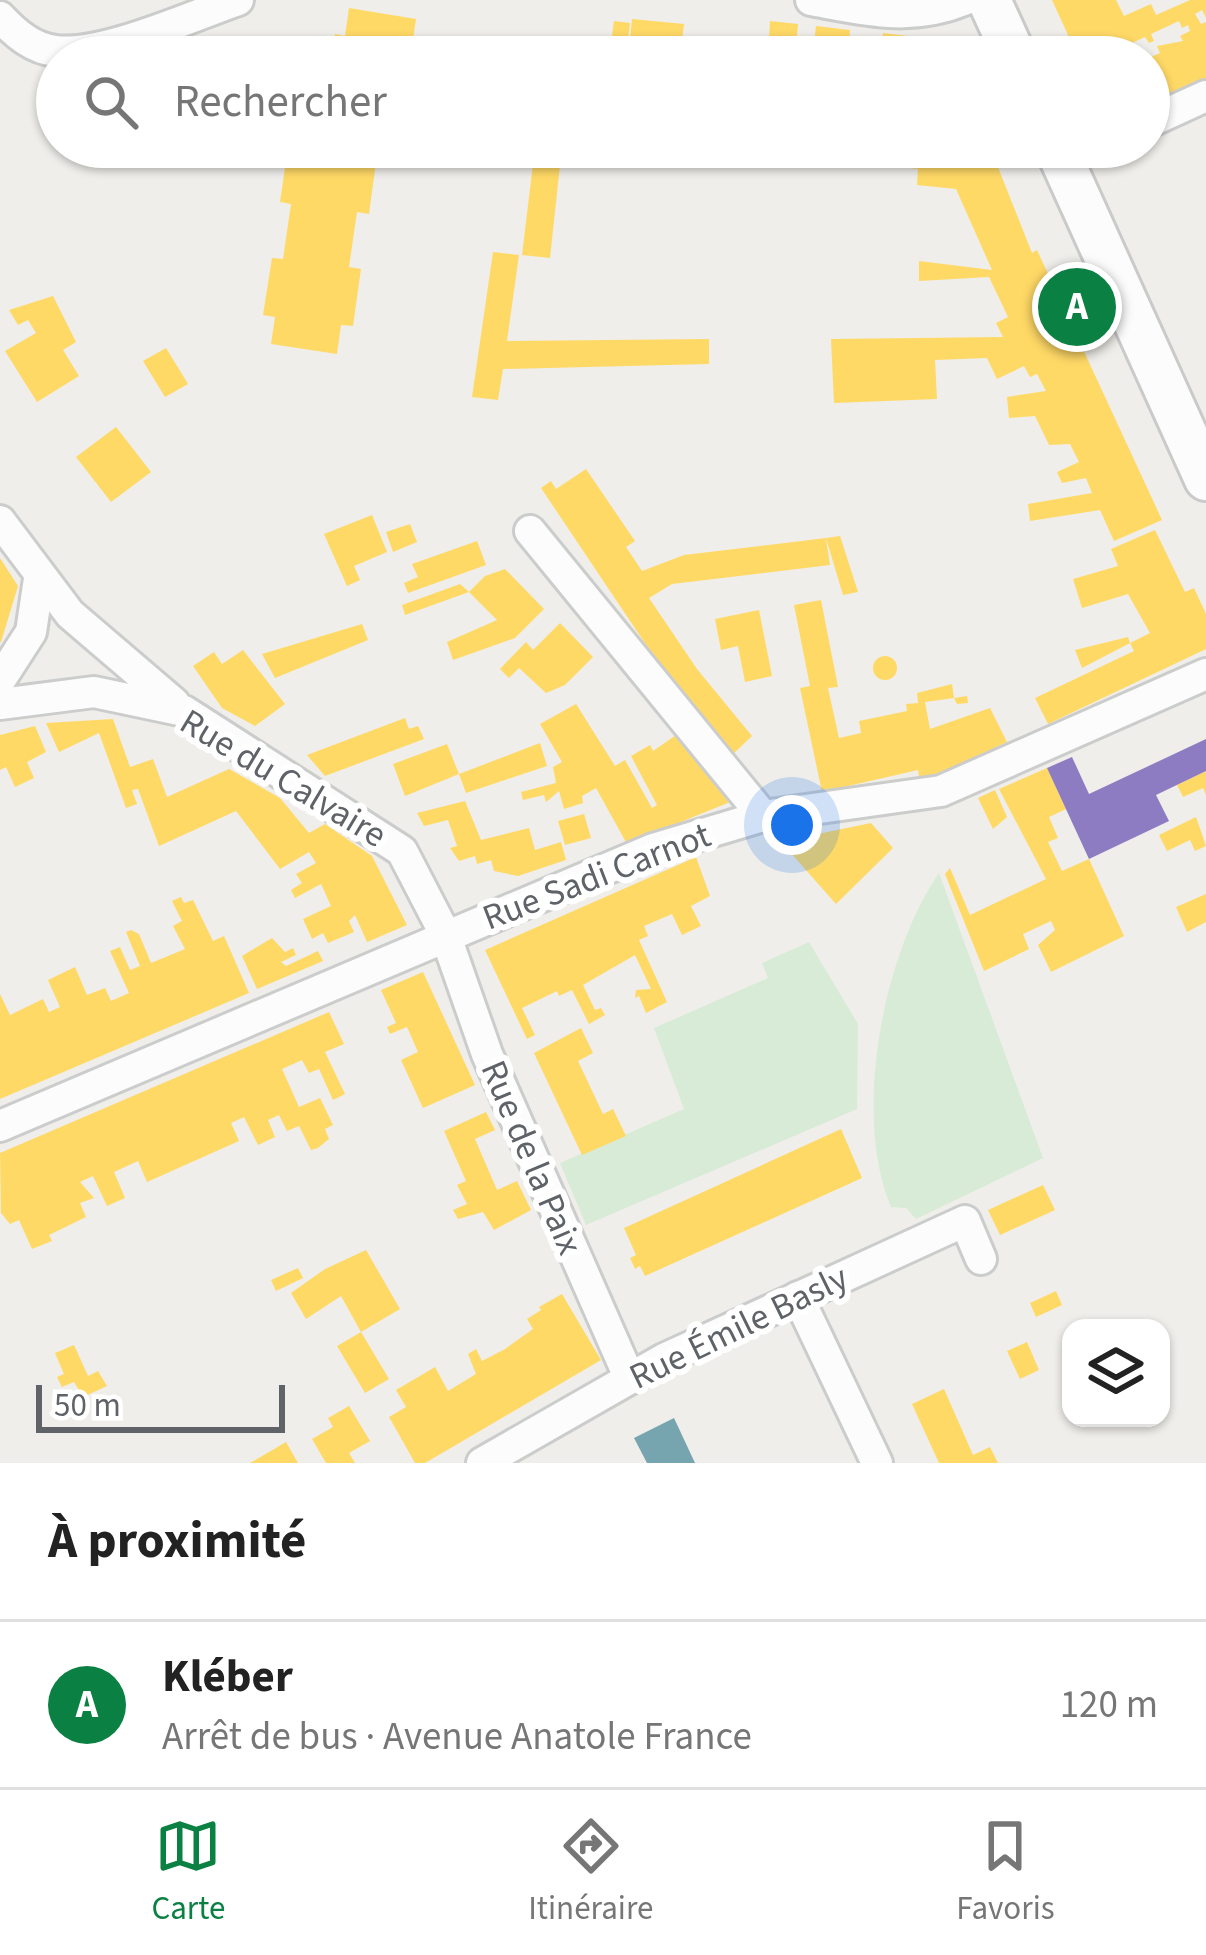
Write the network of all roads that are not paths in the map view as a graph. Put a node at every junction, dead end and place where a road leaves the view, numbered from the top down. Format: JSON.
{"nodes":[{"id":1,"x":238,"y":0,"type":"edge"},
{"id":2,"x":811,"y":0,"type":"edge"},
{"id":3,"x":964,"y":0,"type":"edge"},
{"id":4,"x":989,"y":0,"type":"edge"},
{"id":5,"x":0,"y":17,"type":"edge"},
{"id":6,"x":128,"y":36,"type":"edge"},
{"id":7,"x":1005,"y":36,"type":"edge"},
{"id":8,"x":36,"y":45,"type":"edge"},
{"id":9,"x":1206,"y":96,"type":"edge"},
{"id":10,"x":1170,"y":112,"type":"edge"},
{"id":11,"x":1078,"y":168,"type":"edge"},
{"id":12,"x":1206,"y":479,"type":"edge"},
{"id":13,"x":0,"y":520,"type":"edge"},
{"id":14,"x":530,"y":531,"type":"dead end"},
{"id":15,"x":39,"y":579,"type":"junction"},
{"id":16,"x":1206,"y":674,"type":"edge"},
{"id":17,"x":0,"y":680,"type":"edge"},
{"id":18,"x":0,"y":704,"type":"edge"},
{"id":19,"x":184,"y":711,"type":"junction"},
{"id":20,"x":763,"y":816,"type":"junction"},
{"id":21,"x":445,"y":934,"type":"junction"},
{"id":22,"x":0,"y":1126,"type":"edge"},
{"id":23,"x":981,"y":1259,"type":"dead end"},
{"id":24,"x":798,"y":1297,"type":"junction"},
{"id":25,"x":629,"y":1378,"type":"junction"},
{"id":26,"x":482,"y":1463,"type":"edge"},
{"id":27,"x":877,"y":1463,"type":"edge"}],
"edges":[{"from":1,"to":6,"type":"street"},
{"from":2,"to":3,"type":"street"},
{"from":4,"to":7,"type":"main road"},
{"from":5,"to":8,"type":"street"},
{"from":9,"to":10,"type":"street"},
{"from":11,"to":12,"type":"main road"},
{"from":13,"to":15,"type":"street"},
{"from":14,"to":20,"type":"street"},
{"from":15,"to":17,"type":"street"},
{"from":15,"to":19,"type":"street"},
{"from":16,"to":20,"type":"street","name":"Rue Sadi Carnot"},
{"from":18,"to":19,"type":"street","name":"Rue du Calvaire"},
{"from":19,"to":21,"type":"street","name":"Rue du Calvaire"},
{"from":20,"to":21,"type":"street","name":"Rue Sadi Carnot"},
{"from":21,"to":22,"type":"street","name":"Rue Sadi Carnot"},
{"from":21,"to":25,"type":"street","name":"Rue de la Paix"},
{"from":23,"to":24,"type":"street","name":"Rue Émile Basly"},
{"from":24,"to":25,"type":"street","name":"Rue Émile Basly"},
{"from":24,"to":27,"type":"street"},
{"from":25,"to":26,"type":"street","name":"Rue Émile Basly"}]}
